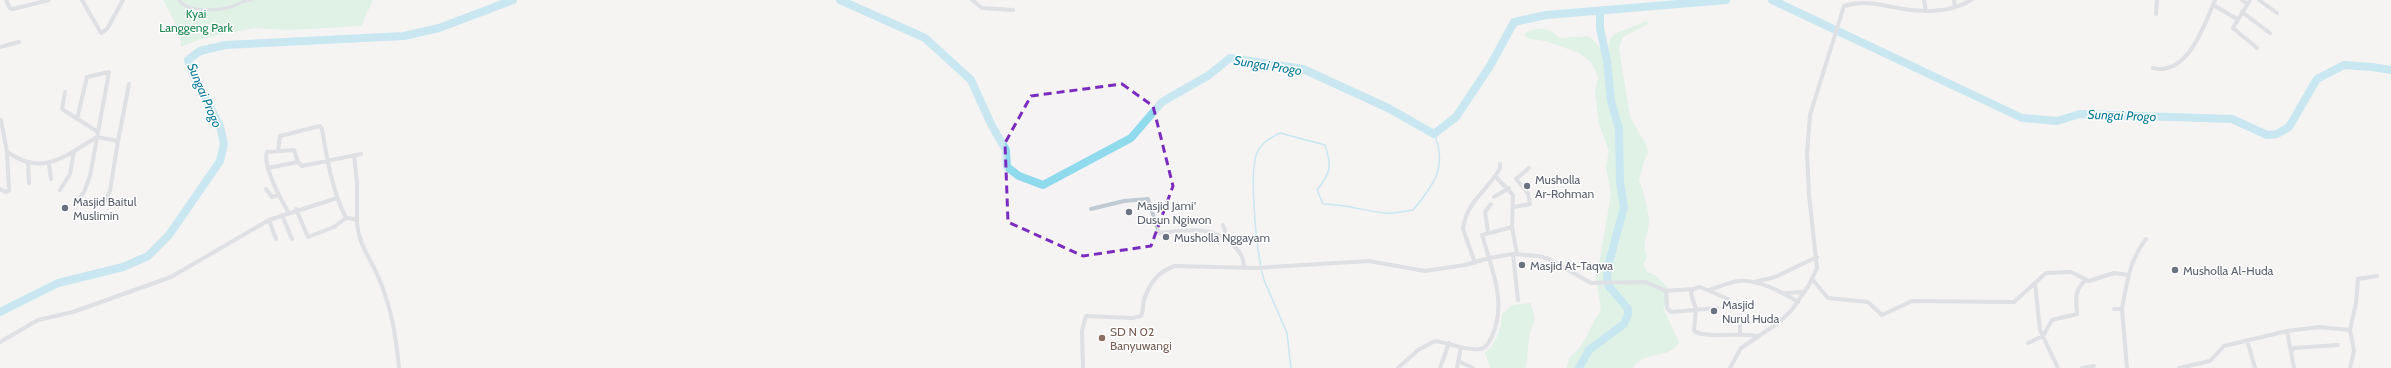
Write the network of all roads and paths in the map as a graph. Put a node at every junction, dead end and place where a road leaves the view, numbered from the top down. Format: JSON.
{"nodes":[{"id":1,"x":6,"y":0,"type":"edge"},
{"id":2,"x":49,"y":0,"type":"edge"},
{"id":3,"x":82,"y":0,"type":"edge"},
{"id":4,"x":122,"y":0,"type":"edge"},
{"id":5,"x":179,"y":0,"type":"edge"},
{"id":6,"x":251,"y":0,"type":"edge"},
{"id":7,"x":972,"y":0,"type":"edge"},
{"id":8,"x":1867,"y":0,"type":"edge"},
{"id":9,"x":1924,"y":0,"type":"edge"},
{"id":10,"x":1954,"y":0,"type":"edge"},
{"id":11,"x":1971,"y":0,"type":"edge"},
{"id":12,"x":2157,"y":0,"type":"edge"},
{"id":13,"x":2215,"y":0,"type":"edge"},
{"id":14,"x":2242,"y":0,"type":"edge"},
{"id":15,"x":2259,"y":0,"type":"edge"},
{"id":16,"x":2249,"y":2,"type":"edge"},
{"id":17,"x":2213,"y":5,"type":"junction"},
{"id":18,"x":1955,"y":7,"type":"junction"},
{"id":19,"x":1013,"y":10,"type":"dead end"},
{"id":20,"x":1926,"y":11,"type":"junction"},
{"id":21,"x":2242,"y":12,"type":"junction"},
{"id":22,"x":2277,"y":13,"type":"dead end"},
{"id":23,"x":2156,"y":14,"type":"dead end"},
{"id":24,"x":2237,"y":19,"type":"junction"},
{"id":25,"x":2270,"y":33,"type":"dead end"},
{"id":26,"x":19,"y":42,"type":"dead end"},
{"id":27,"x":0,"y":48,"type":"edge"},
{"id":28,"x":2257,"y":48,"type":"dead end"},
{"id":29,"x":2153,"y":68,"type":"dead end"},
{"id":30,"x":128,"y":84,"type":"dead end"},
{"id":31,"x":65,"y":92,"type":"dead end"},
{"id":32,"x":77,"y":119,"type":"junction"},
{"id":33,"x":1,"y":120,"type":"dead end"},
{"id":34,"x":98,"y":132,"type":"junction"},
{"id":35,"x":97,"y":137,"type":"junction"},
{"id":36,"x":2,"y":139,"type":"edge"},
{"id":37,"x":118,"y":141,"type":"junction"},
{"id":38,"x":278,"y":150,"type":"junction"},
{"id":39,"x":74,"y":151,"type":"junction"},
{"id":40,"x":7,"y":152,"type":"junction"},
{"id":41,"x":361,"y":154,"type":"dead end"},
{"id":42,"x":354,"y":155,"type":"junction"},
{"id":43,"x":327,"y":159,"type":"junction"},
{"id":44,"x":298,"y":162,"type":"junction"},
{"id":45,"x":28,"y":163,"type":"junction"},
{"id":46,"x":49,"y":164,"type":"junction"},
{"id":47,"x":1500,"y":164,"type":"dead end"},
{"id":48,"x":268,"y":168,"type":"junction"},
{"id":49,"x":1529,"y":168,"type":"dead end"},
{"id":50,"x":1495,"y":176,"type":"junction"},
{"id":51,"x":51,"y":179,"type":"dead end"},
{"id":52,"x":29,"y":183,"type":"dead end"},
{"id":53,"x":1509,"y":188,"type":"junction"},
{"id":54,"x":0,"y":189,"type":"edge"},
{"id":55,"x":266,"y":189,"type":"dead end"},
{"id":56,"x":60,"y":190,"type":"dead end"},
{"id":57,"x":279,"y":195,"type":"junction"},
{"id":58,"x":1494,"y":197,"type":"dead end"},
{"id":59,"x":337,"y":198,"type":"junction"},
{"id":60,"x":105,"y":201,"type":"dead end"},
{"id":61,"x":1492,"y":204,"type":"dead end"},
{"id":62,"x":74,"y":205,"type":"dead end"},
{"id":63,"x":1514,"y":207,"type":"junction"},
{"id":64,"x":296,"y":209,"type":"junction"},
{"id":65,"x":1091,"y":209,"type":"dead end"},
{"id":66,"x":288,"y":212,"type":"junction"},
{"id":67,"x":282,"y":215,"type":"junction"},
{"id":68,"x":346,"y":218,"type":"junction"},
{"id":69,"x":269,"y":220,"type":"junction"},
{"id":70,"x":357,"y":222,"type":"junction"},
{"id":71,"x":1223,"y":225,"type":"dead end"},
{"id":72,"x":1512,"y":226,"type":"junction"},
{"id":73,"x":1488,"y":232,"type":"junction"},
{"id":74,"x":1223,"y":238,"type":"junction"},
{"id":75,"x":276,"y":239,"type":"dead end"},
{"id":76,"x":292,"y":239,"type":"dead end"},
{"id":77,"x":2146,"y":239,"type":"dead end"},
{"id":78,"x":1515,"y":254,"type":"junction"},
{"id":79,"x":1817,"y":257,"type":"junction"},
{"id":80,"x":1488,"y":258,"type":"junction"},
{"id":81,"x":1475,"y":263,"type":"junction"},
{"id":82,"x":1244,"y":268,"type":"junction"},
{"id":83,"x":2128,"y":275,"type":"junction"},
{"id":84,"x":2377,"y":276,"type":"dead end"},
{"id":85,"x":1812,"y":279,"type":"junction"},
{"id":86,"x":2086,"y":280,"type":"junction"},
{"id":87,"x":1754,"y":282,"type":"junction"},
{"id":88,"x":2035,"y":283,"type":"junction"},
{"id":89,"x":1693,"y":289,"type":"junction"},
{"id":90,"x":1709,"y":290,"type":"junction"},
{"id":91,"x":1666,"y":291,"type":"junction"},
{"id":92,"x":1804,"y":292,"type":"junction"},
{"id":93,"x":1782,"y":293,"type":"junction"},
{"id":94,"x":1728,"y":299,"type":"dead end"},
{"id":95,"x":1518,"y":300,"type":"dead end"},
{"id":96,"x":1798,"y":302,"type":"junction"},
{"id":97,"x":1717,"y":308,"type":"dead end"},
{"id":98,"x":1696,"y":309,"type":"junction"},
{"id":99,"x":2114,"y":309,"type":"dead end"},
{"id":100,"x":2122,"y":310,"type":"junction"},
{"id":101,"x":1740,"y":316,"type":"dead end"},
{"id":102,"x":2350,"y":330,"type":"junction"},
{"id":103,"x":2287,"y":331,"type":"junction"},
{"id":104,"x":1740,"y":334,"type":"junction"},
{"id":105,"x":2043,"y":336,"type":"junction"},
{"id":106,"x":1757,"y":337,"type":"junction"},
{"id":107,"x":2247,"y":340,"type":"junction"},
{"id":108,"x":0,"y":342,"type":"edge"},
{"id":109,"x":1449,"y":343,"type":"junction"},
{"id":110,"x":2028,"y":343,"type":"dead end"},
{"id":111,"x":2338,"y":345,"type":"dead end"},
{"id":112,"x":1461,"y":347,"type":"junction"},
{"id":113,"x":2291,"y":352,"type":"junction"},
{"id":114,"x":1458,"y":362,"type":"junction"},
{"id":115,"x":2094,"y":366,"type":"dead end"},
{"id":116,"x":399,"y":368,"type":"edge"},
{"id":117,"x":1083,"y":368,"type":"edge"},
{"id":118,"x":1398,"y":368,"type":"edge"},
{"id":119,"x":1440,"y":368,"type":"edge"},
{"id":120,"x":1457,"y":368,"type":"edge"},
{"id":121,"x":1473,"y":368,"type":"edge"},
{"id":122,"x":1730,"y":368,"type":"edge"},
{"id":123,"x":2058,"y":368,"type":"edge"},
{"id":124,"x":2082,"y":368,"type":"edge"},
{"id":125,"x":2127,"y":368,"type":"edge"},
{"id":126,"x":2179,"y":368,"type":"edge"},
{"id":127,"x":2255,"y":368,"type":"edge"},
{"id":128,"x":2294,"y":368,"type":"edge"},
{"id":129,"x":2350,"y":368,"type":"edge"}],
"edges":[{"from":1,"to":2,"type":"street"},
{"from":3,"to":4,"type":"street"},
{"from":5,"to":6,"type":"street"},
{"from":7,"to":19,"type":"street"},
{"from":8,"to":20,"type":"street"},
{"from":8,"to":79,"type":"street"},
{"from":9,"to":20,"type":"street"},
{"from":10,"to":18,"type":"street"},
{"from":11,"to":18,"type":"street"},
{"from":12,"to":23,"type":"street"},
{"from":13,"to":17,"type":"street"},
{"from":14,"to":16,"type":"street"},
{"from":15,"to":22,"type":"street"},
{"from":16,"to":21,"type":"street"},
{"from":17,"to":24,"type":"street"},
{"from":17,"to":29,"type":"street"},
{"from":18,"to":20,"type":"street"},
{"from":21,"to":24,"type":"street"},
{"from":21,"to":25,"type":"street"},
{"from":24,"to":28,"type":"street"},
{"from":26,"to":27,"type":"street"},
{"from":30,"to":37,"type":"street"},
{"from":31,"to":32,"type":"street"},
{"from":32,"to":34,"type":"street"},
{"from":32,"to":34,"type":"street"},
{"from":33,"to":36,"type":"street"},
{"from":34,"to":35,"type":"street"},
{"from":35,"to":37,"type":"street"},
{"from":35,"to":39,"type":"street"},
{"from":35,"to":62,"type":"street"},
{"from":36,"to":40,"type":"street"},
{"from":37,"to":60,"type":"street"},
{"from":38,"to":43,"type":"street"},
{"from":38,"to":44,"type":"street"},
{"from":38,"to":48,"type":"street"},
{"from":39,"to":46,"type":"street"},
{"from":39,"to":56,"type":"street"},
{"from":40,"to":45,"type":"street"},
{"from":40,"to":54,"type":"street"},
{"from":41,"to":42,"type":"street"},
{"from":42,"to":43,"type":"street"},
{"from":42,"to":70,"type":"street"},
{"from":43,"to":44,"type":"street"},
{"from":43,"to":59,"type":"street"},
{"from":44,"to":48,"type":"street"},
{"from":45,"to":46,"type":"street"},
{"from":45,"to":52,"type":"street"},
{"from":46,"to":51,"type":"street"},
{"from":47,"to":50,"type":"street"},
{"from":48,"to":57,"type":"street"},
{"from":49,"to":63,"type":"street"},
{"from":50,"to":53,"type":"street"},
{"from":50,"to":81,"type":"street"},
{"from":53,"to":58,"type":"street"},
{"from":53,"to":63,"type":"street"},
{"from":55,"to":57,"type":"street"},
{"from":57,"to":66,"type":"street"},
{"from":59,"to":64,"type":"street"},
{"from":59,"to":68,"type":"street"},
{"from":61,"to":73,"type":"street"},
{"from":63,"to":72,"type":"street"},
{"from":64,"to":66,"type":"street"},
{"from":64,"to":68,"type":"street"},
{"from":65,"to":74,"type":"street"},
{"from":66,"to":67,"type":"street"},
{"from":67,"to":69,"type":"street"},
{"from":67,"to":76,"type":"street"},
{"from":68,"to":70,"type":"street"},
{"from":69,"to":75,"type":"street"},
{"from":69,"to":108,"type":"street"},
{"from":70,"to":116,"type":"street"},
{"from":71,"to":74,"type":"street"},
{"from":72,"to":73,"type":"street"},
{"from":72,"to":78,"type":"street"},
{"from":73,"to":80,"type":"street"},
{"from":74,"to":82,"type":"street"},
{"from":77,"to":83,"type":"street"},
{"from":78,"to":80,"type":"street"},
{"from":78,"to":91,"type":"street"},
{"from":78,"to":95,"type":"street"},
{"from":79,"to":85,"type":"street"},
{"from":79,"to":87,"type":"street"},
{"from":80,"to":81,"type":"street"},
{"from":80,"to":112,"type":"street"},
{"from":81,"to":82,"type":"street"},
{"from":82,"to":117,"type":"street"},
{"from":83,"to":86,"type":"street"},
{"from":83,"to":100,"type":"street"},
{"from":84,"to":102,"type":"street"},
{"from":85,"to":88,"type":"street"},
{"from":85,"to":92,"type":"street"},
{"from":86,"to":88,"type":"street"},
{"from":86,"to":105,"type":"street"},
{"from":87,"to":90,"type":"street"},
{"from":87,"to":93,"type":"street"},
{"from":88,"to":105,"type":"street"},
{"from":89,"to":90,"type":"street"},
{"from":89,"to":91,"type":"street"},
{"from":89,"to":98,"type":"street"},
{"from":90,"to":94,"type":"street"},
{"from":91,"to":98,"type":"street"},
{"from":92,"to":93,"type":"street"},
{"from":92,"to":96,"type":"street"},
{"from":93,"to":96,"type":"street"},
{"from":96,"to":106,"type":"street"},
{"from":97,"to":98,"type":"street"},
{"from":98,"to":104,"type":"street"},
{"from":99,"to":100,"type":"street"},
{"from":100,"to":125,"type":"street"},
{"from":101,"to":104,"type":"street"},
{"from":102,"to":103,"type":"street"},
{"from":102,"to":129,"type":"street"},
{"from":103,"to":107,"type":"street"},
{"from":103,"to":113,"type":"street"},
{"from":104,"to":106,"type":"street"},
{"from":105,"to":110,"type":"street"},
{"from":105,"to":123,"type":"street"},
{"from":106,"to":122,"type":"street"},
{"from":107,"to":126,"type":"street"},
{"from":107,"to":127,"type":"street"},
{"from":109,"to":112,"type":"street"},
{"from":109,"to":118,"type":"street"},
{"from":109,"to":119,"type":"street"},
{"from":111,"to":113,"type":"street"},
{"from":112,"to":114,"type":"street"},
{"from":113,"to":128,"type":"street"},
{"from":114,"to":120,"type":"street"},
{"from":114,"to":121,"type":"street"},
{"from":115,"to":124,"type":"street"}]}
